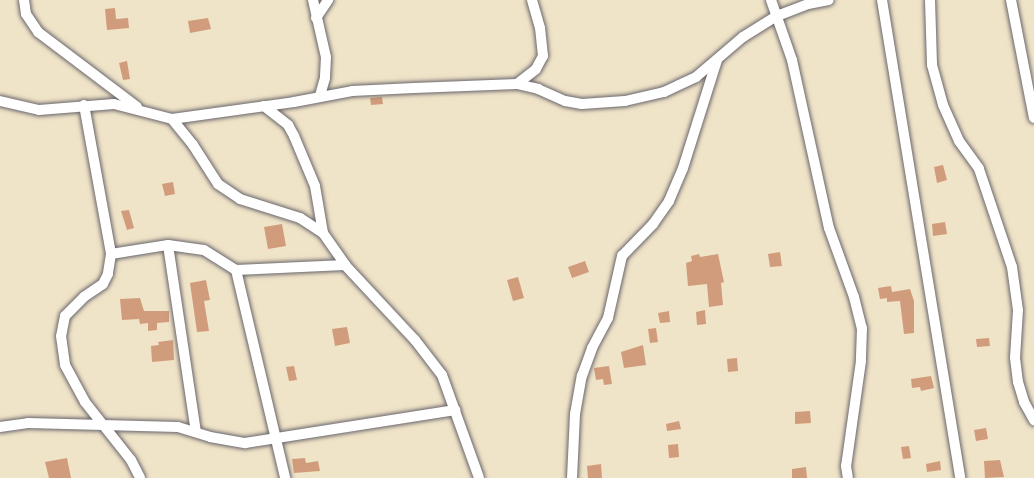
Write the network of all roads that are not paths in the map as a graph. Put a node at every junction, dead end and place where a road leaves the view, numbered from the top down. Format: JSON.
{"nodes":[{"id":1,"x":24,"y":0,"type":"edge"},
{"id":2,"x":313,"y":0,"type":"edge"},
{"id":3,"x":328,"y":0,"type":"edge"},
{"id":4,"x":532,"y":0,"type":"edge"},
{"id":5,"x":771,"y":0,"type":"edge"},
{"id":6,"x":829,"y":0,"type":"edge"},
{"id":7,"x":882,"y":0,"type":"edge"},
{"id":8,"x":930,"y":0,"type":"edge"},
{"id":9,"x":1011,"y":0,"type":"edge"},
{"id":10,"x":777,"y":16,"type":"junction"},
{"id":11,"x":316,"y":18,"type":"junction"},
{"id":12,"x":717,"y":60,"type":"junction"},
{"id":13,"x":517,"y":84,"type":"junction"},
{"id":14,"x":320,"y":96,"type":"junction"},
{"id":15,"x":0,"y":101,"type":"edge"},
{"id":16,"x":84,"y":105,"type":"junction"},
{"id":17,"x":264,"y":106,"type":"junction"},
{"id":18,"x":140,"y":109,"type":"junction"},
{"id":19,"x":1034,"y":118,"type":"edge"},
{"id":20,"x":172,"y":119,"type":"junction"},
{"id":21,"x":323,"y":233,"type":"junction"},
{"id":22,"x":168,"y":245,"type":"junction"},
{"id":23,"x":111,"y":254,"type":"junction"},
{"id":24,"x":345,"y":265,"type":"junction"},
{"id":25,"x":236,"y":270,"type":"junction"},
{"id":26,"x":455,"y":410,"type":"junction"},
{"id":27,"x":1034,"y":420,"type":"edge"},
{"id":28,"x":102,"y":426,"type":"junction"},
{"id":29,"x":0,"y":427,"type":"edge"},
{"id":30,"x":196,"y":432,"type":"junction"},
{"id":31,"x":275,"y":438,"type":"junction"},
{"id":32,"x":140,"y":478,"type":"edge"},
{"id":33,"x":285,"y":478,"type":"edge"},
{"id":34,"x":479,"y":478,"type":"edge"},
{"id":35,"x":572,"y":478,"type":"edge"},
{"id":36,"x":848,"y":478,"type":"edge"},
{"id":37,"x":960,"y":478,"type":"edge"}],
"edges":[{"from":1,"to":18,"type":"street"},
{"from":2,"to":11,"type":"street"},
{"from":3,"to":11,"type":"street"},
{"from":4,"to":13,"type":"street"},
{"from":5,"to":10,"type":"street"},
{"from":6,"to":10,"type":"street"},
{"from":7,"to":37,"type":"street"},
{"from":8,"to":27,"type":"street"},
{"from":9,"to":19,"type":"street"},
{"from":10,"to":12,"type":"street"},
{"from":10,"to":36,"type":"street"},
{"from":11,"to":14,"type":"street"},
{"from":12,"to":13,"type":"street"},
{"from":12,"to":35,"type":"street"},
{"from":13,"to":14,"type":"street"},
{"from":14,"to":17,"type":"street"},
{"from":15,"to":16,"type":"street"},
{"from":16,"to":18,"type":"street"},
{"from":16,"to":23,"type":"street"},
{"from":17,"to":20,"type":"street"},
{"from":17,"to":21,"type":"street"},
{"from":18,"to":20,"type":"street"},
{"from":20,"to":21,"type":"street"},
{"from":21,"to":24,"type":"street"},
{"from":22,"to":23,"type":"street"},
{"from":22,"to":25,"type":"street"},
{"from":22,"to":30,"type":"street"},
{"from":23,"to":28,"type":"street"},
{"from":24,"to":25,"type":"street"},
{"from":24,"to":26,"type":"street"},
{"from":25,"to":31,"type":"street"},
{"from":26,"to":31,"type":"street"},
{"from":26,"to":34,"type":"street"},
{"from":28,"to":29,"type":"street"},
{"from":28,"to":30,"type":"street"},
{"from":28,"to":32,"type":"street"},
{"from":30,"to":31,"type":"street"},
{"from":31,"to":33,"type":"street"}]}
